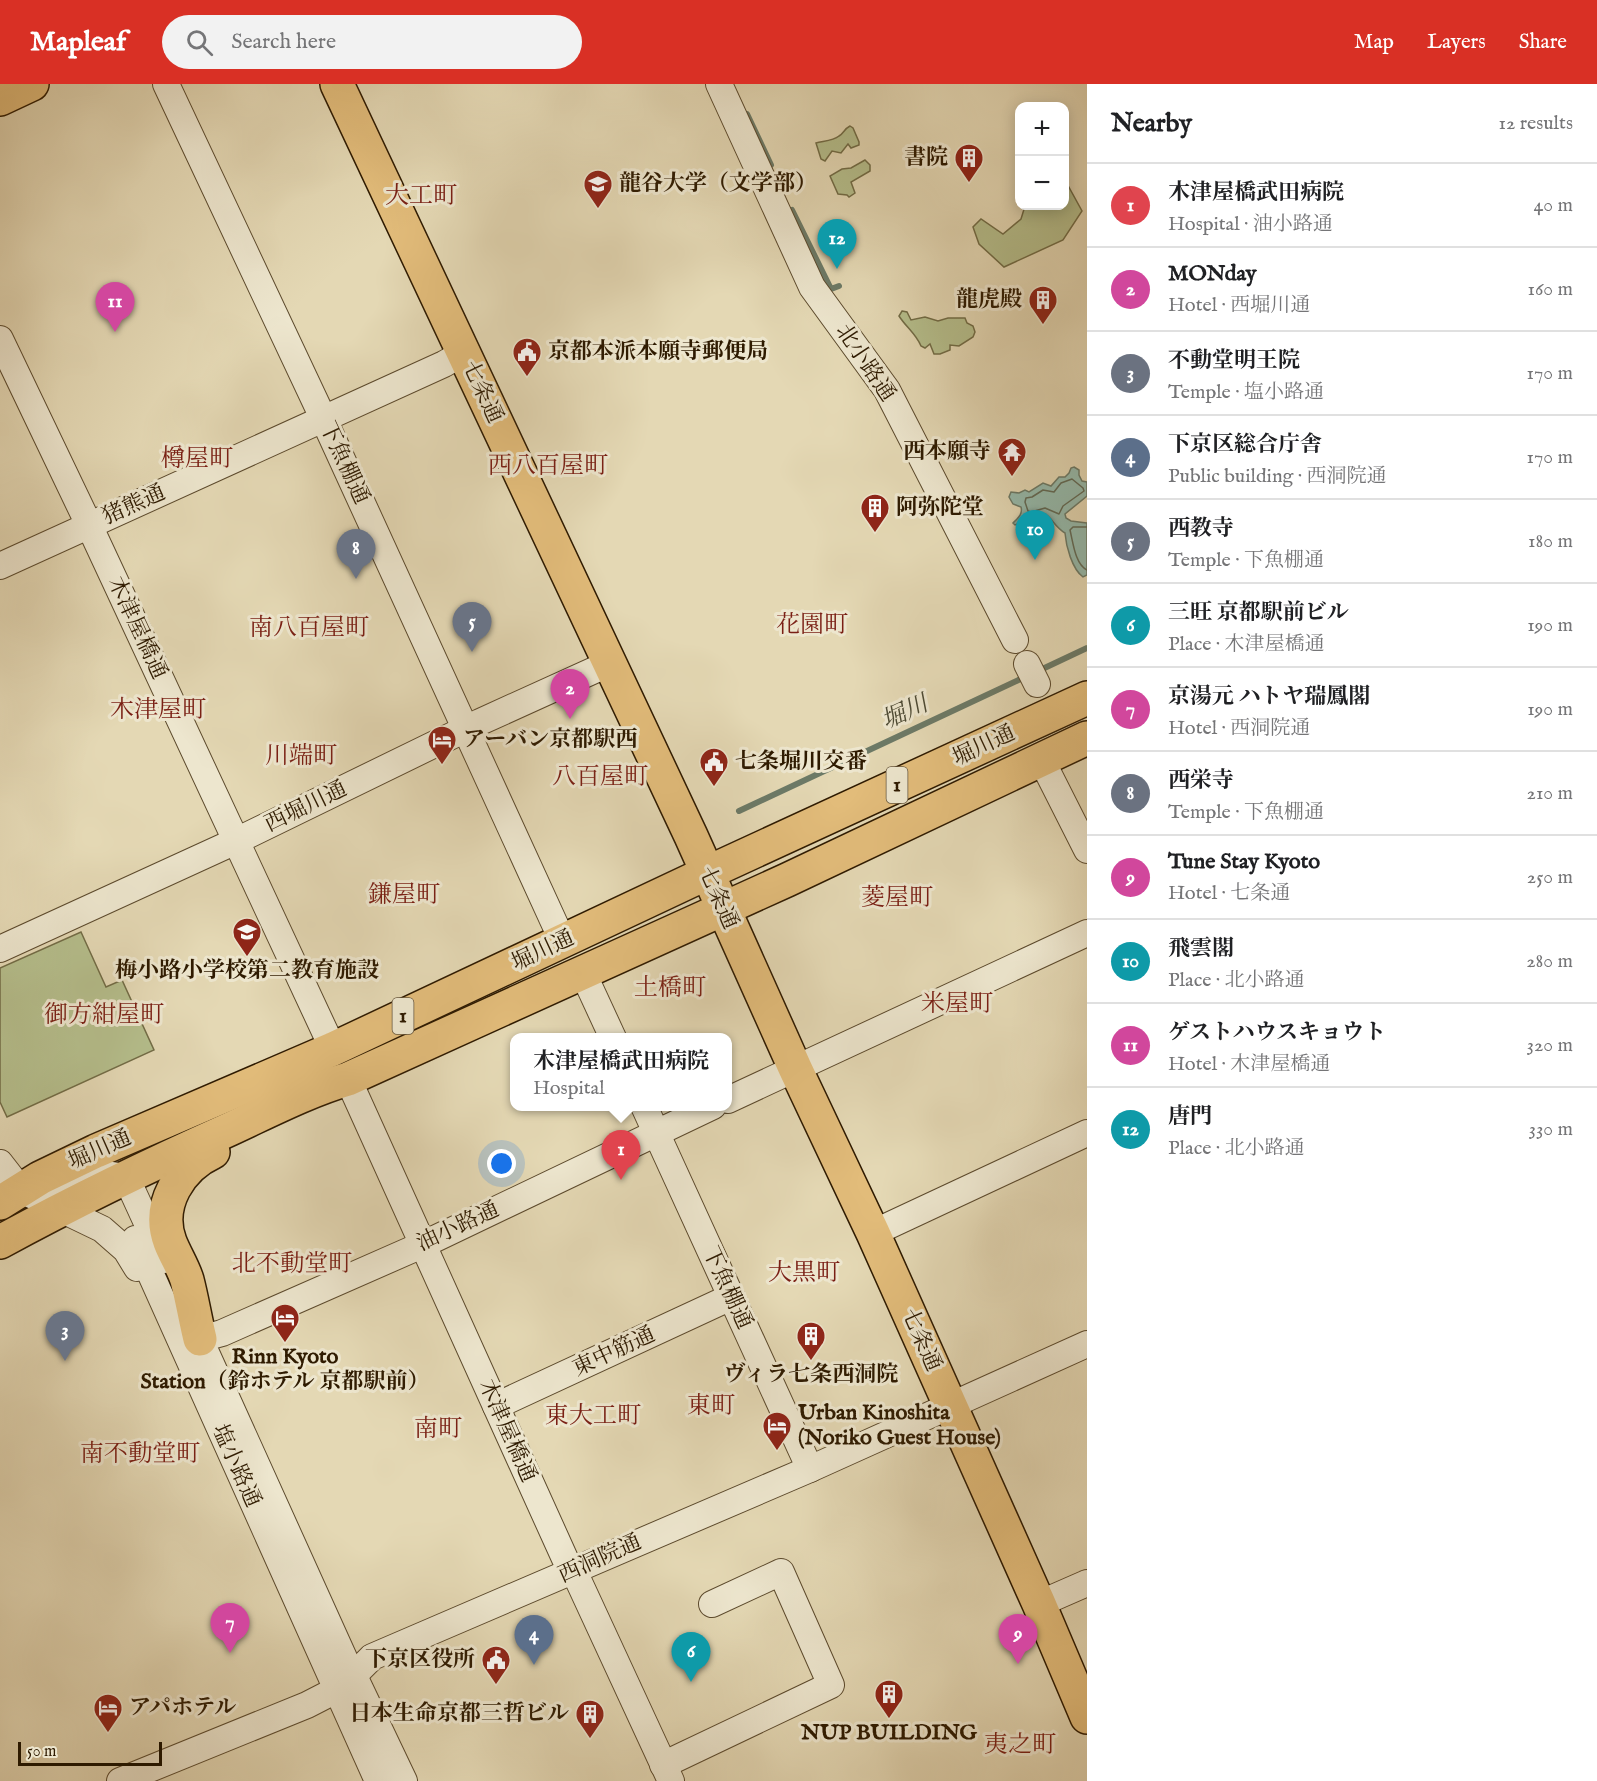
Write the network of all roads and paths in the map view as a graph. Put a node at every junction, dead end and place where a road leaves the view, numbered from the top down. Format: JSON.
{"nodes":[{"id":1,"x":32,"y":84,"type":"edge"},
{"id":2,"x":166,"y":84,"type":"edge"},
{"id":3,"x":337,"y":84,"type":"edge"},
{"id":4,"x":719,"y":84,"type":"edge"},
{"id":5,"x":0,"y":99,"type":"edge"},
{"id":6,"x":0,"y":339,"type":"edge"},
{"id":7,"x":463,"y":353,"type":"junction"},
{"id":8,"x":324,"y":420,"type":"junction"},
{"id":9,"x":89,"y":525,"type":"junction"},
{"id":10,"x":0,"y":566,"type":"edge"},
{"id":11,"x":1015,"y":640,"type":"dead end"},
{"id":12,"x":610,"y":663,"type":"junction"},
{"id":13,"x":1087,"y":698,"type":"edge"},
{"id":14,"x":467,"y":729,"type":"junction"},
{"id":15,"x":1087,"y":738,"type":"edge"},
{"id":16,"x":1041,"y":759,"type":"junction"},
{"id":17,"x":236,"y":841,"type":"junction"},
{"id":18,"x":1087,"y":850,"type":"edge"},
{"id":19,"x":707,"y":873,"type":"junction"},
{"id":20,"x":723,"y":909,"type":"junction"},
{"id":21,"x":1087,"y":933,"type":"edge"},
{"id":22,"x":563,"y":942,"type":"junction"},
{"id":23,"x":0,"y":949,"type":"edge"},
{"id":24,"x":583,"y":973,"type":"junction"},
{"id":25,"x":611,"y":1033,"type":"edge"},
{"id":26,"x":333,"y":1049,"type":"junction"},
{"id":27,"x":795,"y":1068,"type":"junction"},
{"id":28,"x":348,"y":1079,"type":"junction"},
{"id":29,"x":732,"y":1098,"type":"edge"},
{"id":30,"x":646,"y":1111,"type":"edge"},
{"id":31,"x":703,"y":1111,"type":"edge"},
{"id":32,"x":656,"y":1133,"type":"junction"},
{"id":33,"x":1087,"y":1133,"type":"edge"},
{"id":34,"x":0,"y":1162,"type":"edge"},
{"id":35,"x":108,"y":1170,"type":"junction"},
{"id":36,"x":10,"y":1197,"type":"edge"},
{"id":37,"x":61,"y":1210,"type":"junction"},
{"id":38,"x":873,"y":1233,"type":"junction"},
{"id":39,"x":7,"y":1238,"type":"edge"},
{"id":40,"x":422,"y":1245,"type":"junction"},
{"id":41,"x":731,"y":1297,"type":"junction"},
{"id":42,"x":190,"y":1340,"type":"junction"},
{"id":43,"x":1087,"y":1344,"type":"edge"},
{"id":44,"x":496,"y":1406,"type":"junction"},
{"id":45,"x":950,"y":1407,"type":"junction"},
{"id":46,"x":810,"y":1469,"type":"junction"},
{"id":47,"x":573,"y":1572,"type":"junction"},
{"id":48,"x":1087,"y":1583,"type":"edge"},
{"id":49,"x":712,"y":1604,"type":"dead end"},
{"id":50,"x":1039,"y":1604,"type":"junction"},
{"id":51,"x":345,"y":1683,"type":"junction"},
{"id":52,"x":1087,"y":1717,"type":"edge"},
{"id":53,"x":667,"y":1773,"type":"edge"},
{"id":54,"x":120,"y":1781,"type":"edge"},
{"id":55,"x":378,"y":1781,"type":"edge"},
{"id":56,"x":404,"y":1781,"type":"edge"}],
"edges":[{"from":1,"to":5,"type":"main road"},
{"from":2,"to":8,"type":"street","name":"下魚棚通"},
{"from":3,"to":7,"type":"main road","name":"七条通"},
{"from":4,"to":11,"type":"street","name":"北小路通"},
{"from":6,"to":9,"type":"street","name":"木津屋橋通"},
{"from":7,"to":8,"type":"street","name":"猪熊通"},
{"from":7,"to":12,"type":"main road","name":"七条通"},
{"from":8,"to":9,"type":"street","name":"猪熊通"},
{"from":8,"to":14,"type":"street","name":"下魚棚通"},
{"from":9,"to":10,"type":"street","name":"猪熊通"},
{"from":9,"to":17,"type":"street","name":"木津屋橋通"},
{"from":12,"to":14,"type":"street","name":"西堀川通"},
{"from":12,"to":19,"type":"main road","name":"七条通"},
{"from":13,"to":19,"type":"main road","name":"堀川通","number":"1"},
{"from":14,"to":17,"type":"street","name":"西堀川通"},
{"from":14,"to":22,"type":"street","name":"下魚棚通"},
{"from":15,"to":16,"type":"main road","name":"堀川通","number":"1"},
{"from":16,"to":18,"type":"street"},
{"from":16,"to":20,"type":"main road","name":"堀川通","number":"1"},
{"from":17,"to":23,"type":"street","name":"西堀川通"},
{"from":17,"to":26,"type":"street","name":"木津屋橋通"},
{"from":19,"to":20,"type":"main road","name":"七条通"},
{"from":19,"to":22,"type":"main road","name":"堀川通","number":"1"},
{"from":20,"to":24,"type":"main road","name":"堀川通","number":"1"},
{"from":20,"to":27,"type":"main road","name":"七条通"},
{"from":21,"to":27,"type":"street"},
{"from":22,"to":26,"type":"main road","name":"堀川通","number":"1"},
{"from":24,"to":25,"type":"street"},
{"from":24,"to":28,"type":"main road","name":"堀川通","number":"1"},
{"from":26,"to":35,"type":"main road","name":"堀川通","number":"1"},
{"from":27,"to":29,"type":"street"},
{"from":27,"to":38,"type":"main road","name":"七条通"},
{"from":28,"to":35,"type":"main road","name":"堀川通","number":"1"},
{"from":28,"to":40,"type":"street","name":"木津屋橋通"},
{"from":28,"to":42,"type":"main road","number":"1"},
{"from":30,"to":32,"type":"street","name":"下魚棚通"},
{"from":31,"to":32,"type":"street","name":"油小路通"},
{"from":32,"to":40,"type":"street","name":"油小路通"},
{"from":32,"to":41,"type":"street","name":"下魚棚通"},
{"from":33,"to":38,"type":"street"},
{"from":34,"to":36,"type":"street"},
{"from":35,"to":36,"type":"main road","name":"堀川通","number":"1"},
{"from":35,"to":37,"type":"main road","name":"堀川通","number":"1"},
{"from":35,"to":42,"type":"street","name":"塩小路通"},
{"from":36,"to":37,"type":"street"},
{"from":36,"to":39,"type":"street"},
{"from":37,"to":39,"type":"main road","name":"堀川通","number":"1"},
{"from":37,"to":42,"type":"street"},
{"from":38,"to":45,"type":"main road","name":"七条通"},
{"from":40,"to":42,"type":"street","name":"油小路通"},
{"from":40,"to":44,"type":"street","name":"木津屋橋通"},
{"from":41,"to":44,"type":"street","name":"東中筋通"},
{"from":41,"to":46,"type":"street","name":"下魚棚通"},
{"from":42,"to":51,"type":"street","name":"塩小路通"},
{"from":43,"to":45,"type":"street","name":"西洞院通"},
{"from":44,"to":47,"type":"street","name":"木津屋橋通"},
{"from":45,"to":46,"type":"street","name":"西洞院通"},
{"from":45,"to":50,"type":"main road","name":"七条通"},
{"from":46,"to":47,"type":"street","name":"西洞院通"},
{"from":47,"to":51,"type":"street","name":"西洞院通"},
{"from":47,"to":53,"type":"street","name":"木津屋橋通"},
{"from":48,"to":50,"type":"street"},
{"from":49,"to":53,"type":"street"},
{"from":50,"to":52,"type":"main road","name":"七条通"},
{"from":51,"to":54,"type":"street","name":"西洞院通"},
{"from":51,"to":55,"type":"street","name":"塩小路通"},
{"from":51,"to":56,"type":"street","name":"塩小路通"}]}
